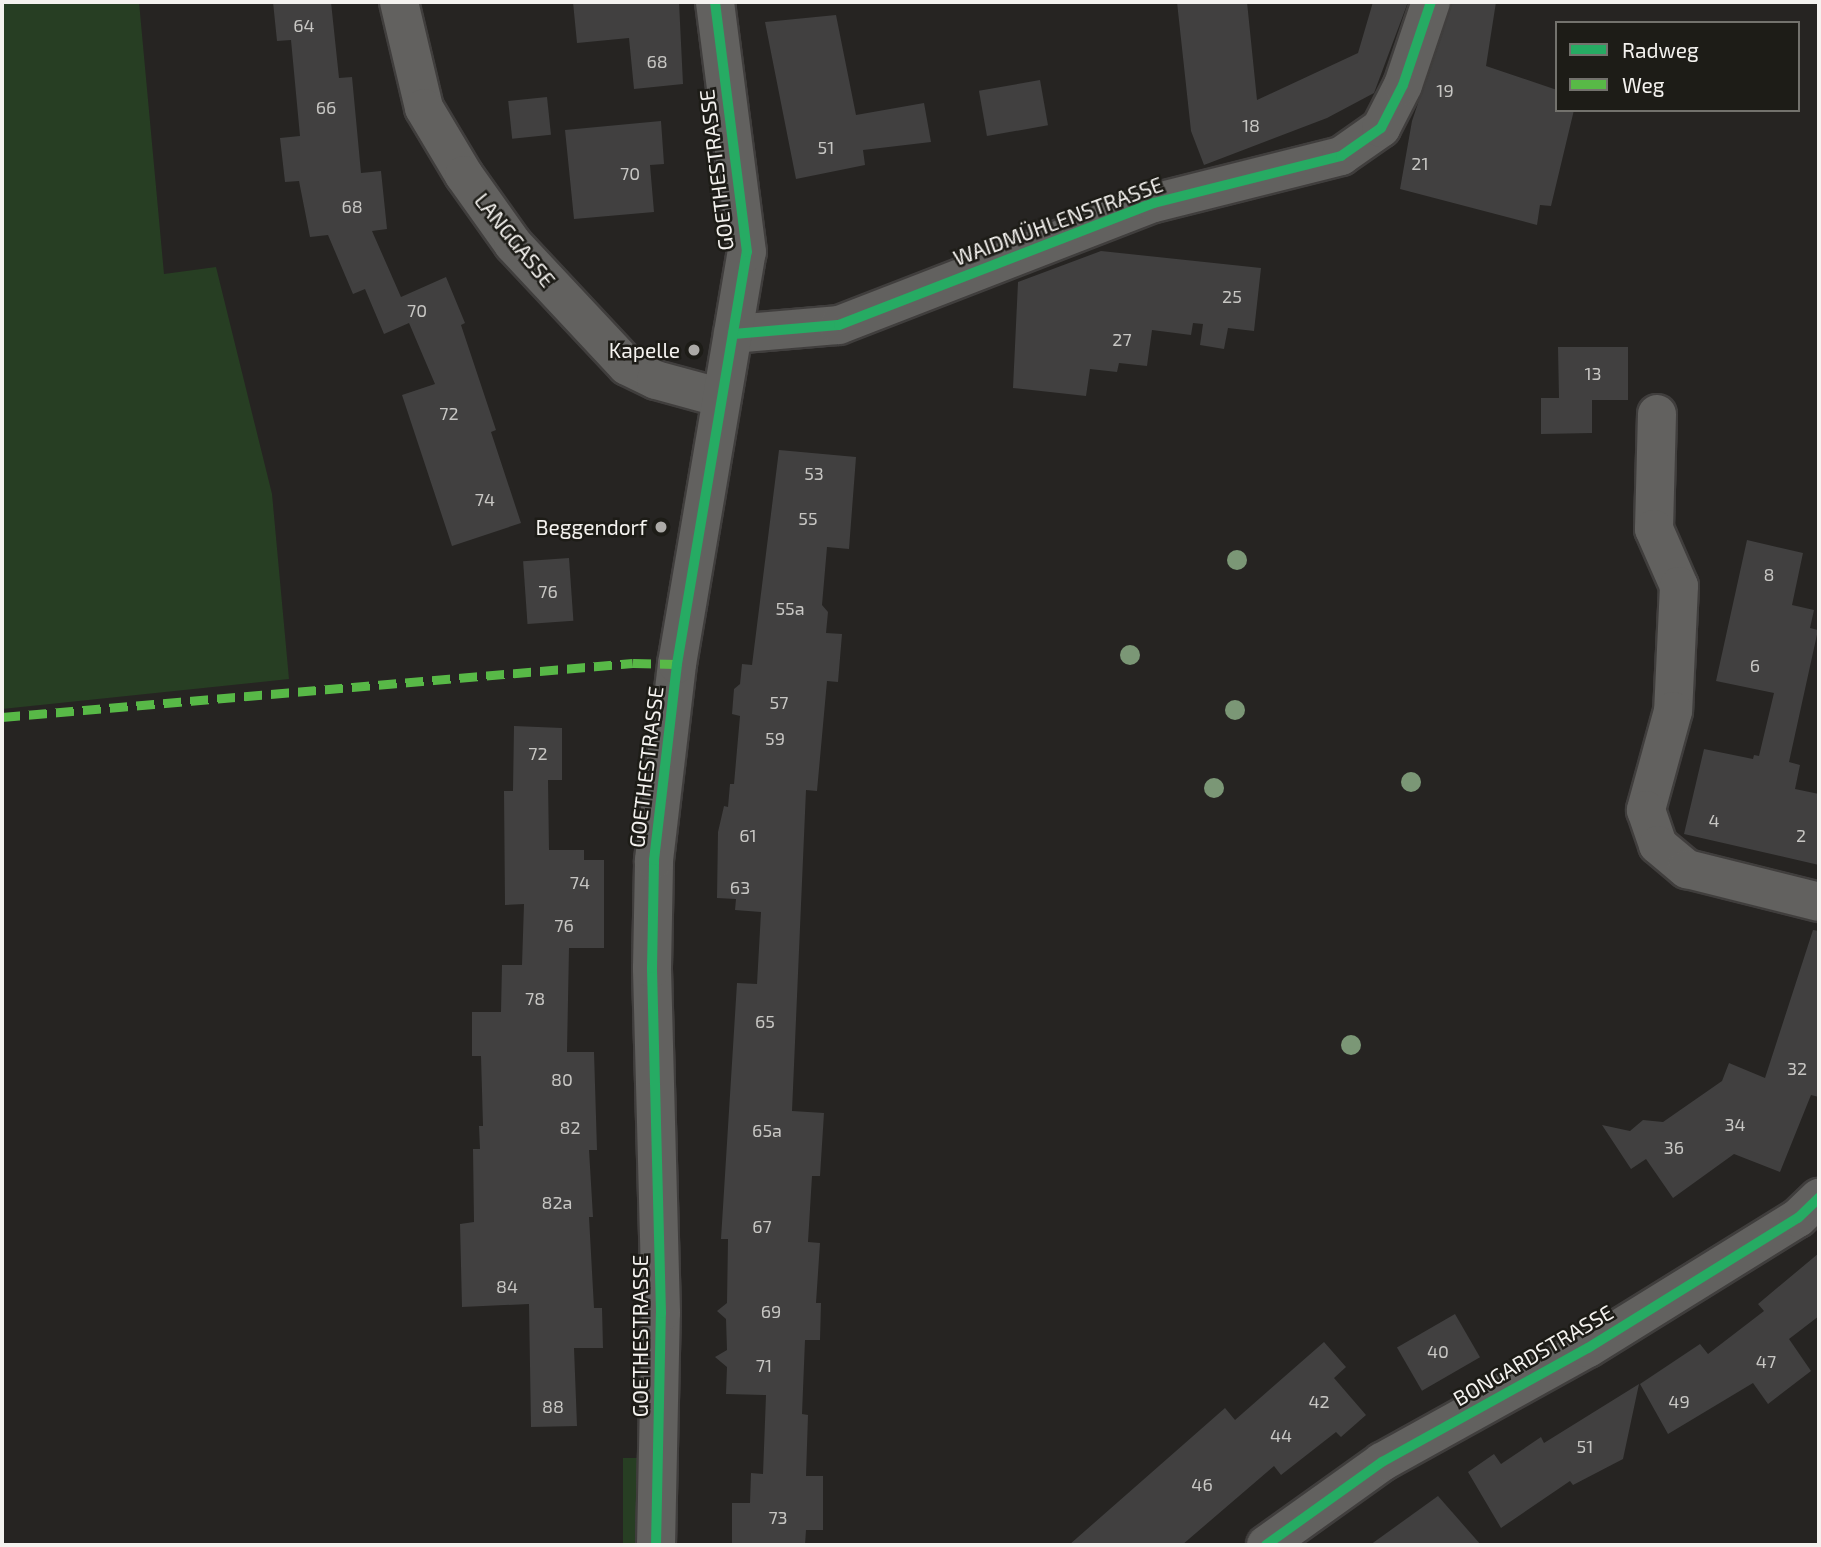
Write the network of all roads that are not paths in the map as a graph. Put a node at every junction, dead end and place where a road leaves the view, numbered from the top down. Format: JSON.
{"nodes":[{"id":1,"x":399,"y":2,"type":"edge"},
{"id":2,"x":715,"y":2,"type":"edge"},
{"id":3,"x":1431,"y":2,"type":"edge"},
{"id":4,"x":733,"y":334,"type":"junction"},
{"id":5,"x":722,"y":398,"type":"junction"},
{"id":6,"x":1657,"y":414,"type":"dead end"},
{"id":7,"x":1819,"y":902,"type":"edge"},
{"id":8,"x":1819,"y":1198,"type":"edge"},
{"id":9,"x":656,"y":1545,"type":"edge"},
{"id":10,"x":1266,"y":1545,"type":"edge"}],
"edges":[{"from":1,"to":5,"type":"street","name":"LANGGASSE"},
{"from":2,"to":4,"type":"street","name":"GOETHESTRASSE"},
{"from":3,"to":4,"type":"street","name":"WAIDMÜHLENSTRASSE"},
{"from":4,"to":5,"type":"street","name":"GOETHESTRASSE"},
{"from":5,"to":9,"type":"street","name":"GOETHESTRASSE"},
{"from":6,"to":7,"type":"street"},
{"from":8,"to":10,"type":"street","name":"BONGARDSTRASSE"}]}
